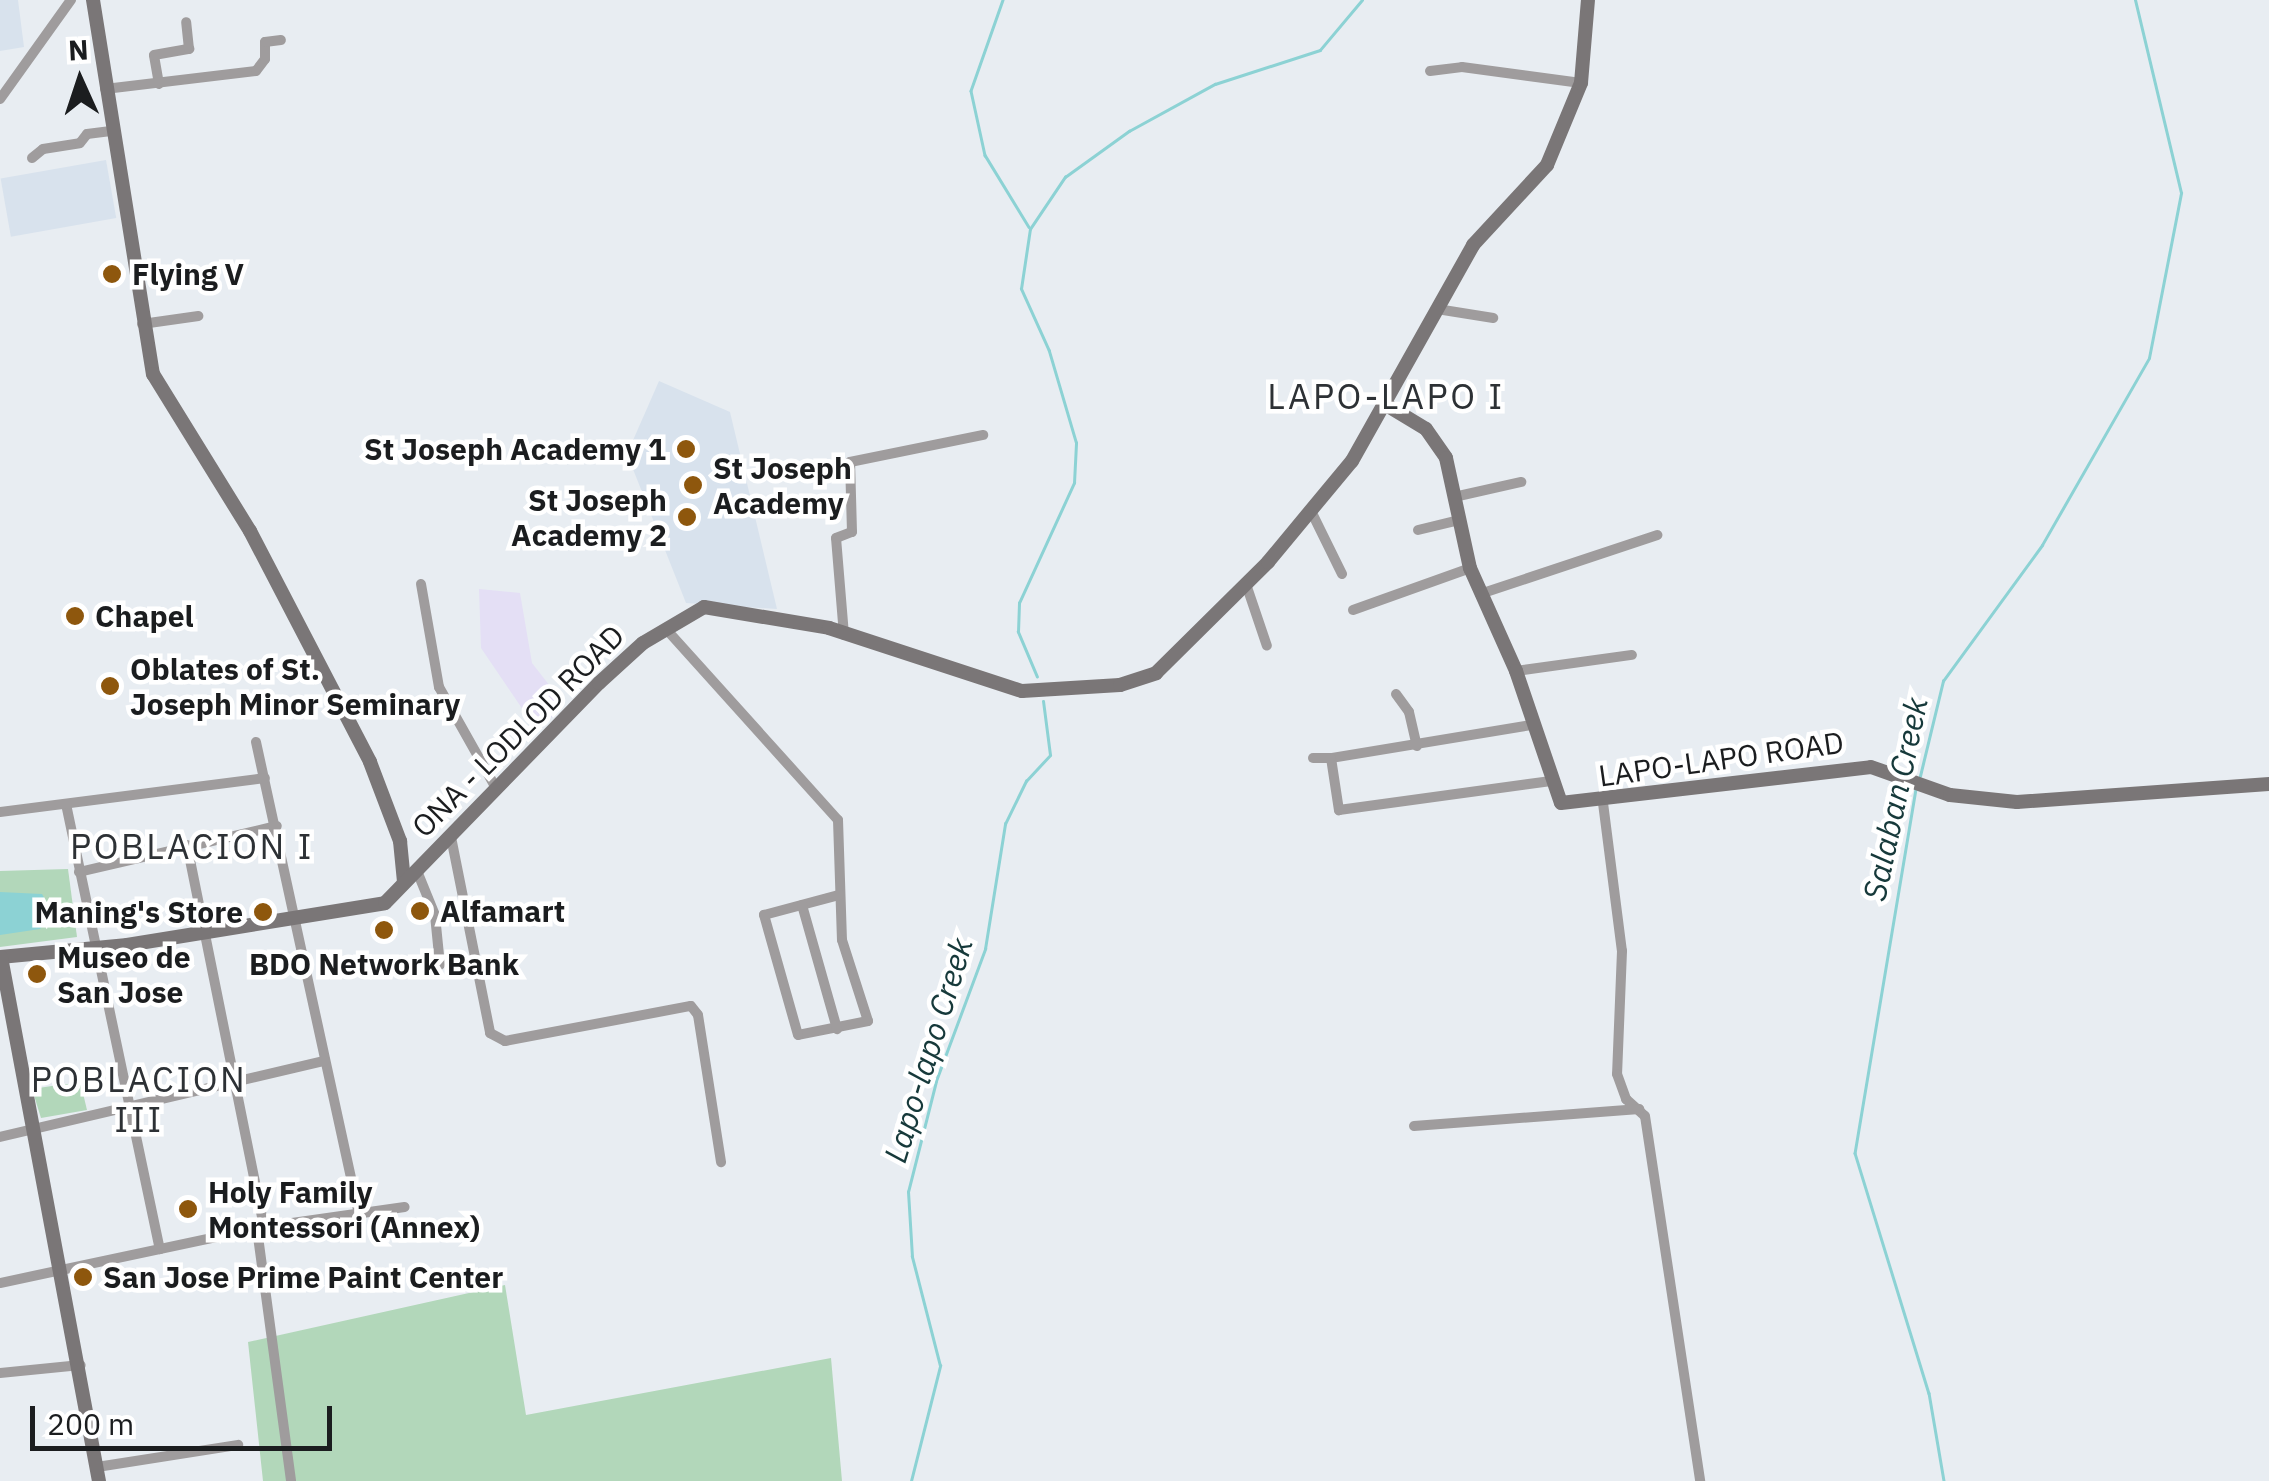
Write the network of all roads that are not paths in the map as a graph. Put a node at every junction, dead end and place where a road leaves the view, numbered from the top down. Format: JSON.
{"nodes":[{"id":1,"x":71,"y":0,"type":"edge"},
{"id":2,"x":92,"y":0,"type":"edge"},
{"id":3,"x":1588,"y":0,"type":"edge"},
{"id":4,"x":186,"y":22,"type":"dead end"},
{"id":5,"x":281,"y":40,"type":"dead end"},
{"id":6,"x":1430,"y":71,"type":"dead end"},
{"id":7,"x":1581,"y":83,"type":"junction"},
{"id":8,"x":159,"y":84,"type":"junction"},
{"id":9,"x":104,"y":90,"type":"junction"},
{"id":10,"x":0,"y":99,"type":"edge"},
{"id":11,"x":111,"y":132,"type":"junction"},
{"id":12,"x":32,"y":158,"type":"dead end"},
{"id":13,"x":1436,"y":309,"type":"junction"},
{"id":14,"x":198,"y":316,"type":"dead end"},
{"id":15,"x":1493,"y":318,"type":"dead end"},
{"id":16,"x":141,"y":324,"type":"junction"},
{"id":17,"x":1388,"y":406,"type":"junction"},
{"id":18,"x":983,"y":435,"type":"dead end"},
{"id":19,"x":1521,"y":482,"type":"dead end"},
{"id":20,"x":1454,"y":497,"type":"junction"},
{"id":21,"x":1312,"y":513,"type":"junction"},
{"id":22,"x":1459,"y":520,"type":"junction"},
{"id":23,"x":1418,"y":530,"type":"dead end"},
{"id":24,"x":1657,"y":535,"type":"dead end"},
{"id":25,"x":1470,"y":568,"type":"junction"},
{"id":26,"x":1342,"y":574,"type":"dead end"},
{"id":27,"x":421,"y":584,"type":"dead end"},
{"id":28,"x":1246,"y":584,"type":"junction"},
{"id":29,"x":1480,"y":594,"type":"junction"},
{"id":30,"x":1352,"y":610,"type":"dead end"},
{"id":31,"x":666,"y":628,"type":"junction"},
{"id":32,"x":844,"y":635,"type":"junction"},
{"id":33,"x":1266,"y":646,"type":"dead end"},
{"id":34,"x":1632,"y":656,"type":"dead end"},
{"id":35,"x":1516,"y":671,"type":"junction"},
{"id":36,"x":1396,"y":694,"type":"dead end"},
{"id":37,"x":1531,"y":725,"type":"junction"},
{"id":38,"x":256,"y":742,"type":"dead end"},
{"id":39,"x":1417,"y":746,"type":"junction"},
{"id":40,"x":1313,"y":758,"type":"dead end"},
{"id":41,"x":1331,"y":758,"type":"junction"},
{"id":42,"x":265,"y":778,"type":"junction"},
{"id":43,"x":1551,"y":781,"type":"junction"},
{"id":44,"x":2269,"y":784,"type":"edge"},
{"id":45,"x":496,"y":788,"type":"junction"},
{"id":46,"x":1603,"y":803,"type":"junction"},
{"id":47,"x":66,"y":804,"type":"junction"},
{"id":48,"x":0,"y":812,"type":"edge"},
{"id":49,"x":277,"y":825,"type":"junction"},
{"id":50,"x":452,"y":837,"type":"junction"},
{"id":51,"x":187,"y":845,"type":"junction"},
{"id":52,"x":417,"y":871,"type":"junction"},
{"id":53,"x":79,"y":872,"type":"junction"},
{"id":54,"x":404,"y":882,"type":"junction"},
{"id":55,"x":839,"y":895,"type":"junction"},
{"id":56,"x":802,"y":904,"type":"junction"},
{"id":57,"x":297,"y":918,"type":"junction"},
{"id":58,"x":203,"y":934,"type":"junction"},
{"id":59,"x":96,"y":946,"type":"junction"},
{"id":60,"x":1,"y":957,"type":"edge"},
{"id":61,"x":440,"y":965,"type":"dead end"},
{"id":62,"x":837,"y":1029,"type":"junction"},
{"id":63,"x":324,"y":1060,"type":"junction"},
{"id":64,"x":231,"y":1082,"type":"junction"},
{"id":65,"x":129,"y":1106,"type":"junction"},
{"id":66,"x":1640,"y":1109,"type":"junction"},
{"id":67,"x":1414,"y":1126,"type":"dead end"},
{"id":68,"x":33,"y":1129,"type":"junction"},
{"id":69,"x":0,"y":1137,"type":"edge"},
{"id":70,"x":722,"y":1162,"type":"dead end"},
{"id":71,"x":405,"y":1207,"type":"dead end"},
{"id":72,"x":358,"y":1211,"type":"junction"},
{"id":73,"x":260,"y":1228,"type":"junction"},
{"id":74,"x":160,"y":1249,"type":"junction"},
{"id":75,"x":62,"y":1270,"type":"junction"},
{"id":76,"x":0,"y":1283,"type":"edge"},
{"id":77,"x":81,"y":1365,"type":"junction"},
{"id":78,"x":0,"y":1373,"type":"edge"},
{"id":79,"x":238,"y":1445,"type":"dead end"},
{"id":80,"x":98,"y":1474,"type":"edge"},
{"id":81,"x":291,"y":1481,"type":"edge"},
{"id":82,"x":1700,"y":1481,"type":"edge"}],
"edges":[{"from":1,"to":10,"type":"street"},
{"from":2,"to":9,"type":"main road"},
{"from":3,"to":7,"type":"main road","name":"ONA - LODLOD ROAD"},
{"from":4,"to":8,"type":"street"},
{"from":5,"to":8,"type":"street"},
{"from":6,"to":7,"type":"street"},
{"from":7,"to":13,"type":"main road","name":"ONA - LODLOD ROAD"},
{"from":8,"to":9,"type":"street"},
{"from":9,"to":11,"type":"main road"},
{"from":11,"to":12,"type":"street"},
{"from":11,"to":16,"type":"main road"},
{"from":13,"to":15,"type":"street"},
{"from":13,"to":17,"type":"main road","name":"ONA - LODLOD ROAD"},
{"from":14,"to":16,"type":"street"},
{"from":16,"to":54,"type":"main road"},
{"from":17,"to":20,"type":"main road"},
{"from":17,"to":21,"type":"main road","name":"ONA - LODLOD ROAD"},
{"from":18,"to":32,"type":"street"},
{"from":19,"to":20,"type":"street"},
{"from":20,"to":22,"type":"main road"},
{"from":21,"to":26,"type":"street"},
{"from":21,"to":28,"type":"main road","name":"ONA - LODLOD ROAD"},
{"from":22,"to":23,"type":"street"},
{"from":22,"to":25,"type":"main road"},
{"from":24,"to":29,"type":"street"},
{"from":25,"to":29,"type":"main road"},
{"from":25,"to":30,"type":"street"},
{"from":27,"to":45,"type":"street"},
{"from":28,"to":32,"type":"main road","name":"ONA - LODLOD ROAD"},
{"from":28,"to":33,"type":"street"},
{"from":29,"to":35,"type":"main road"},
{"from":31,"to":32,"type":"main road","name":"ONA - LODLOD ROAD"},
{"from":31,"to":45,"type":"main road","name":"ONA - LODLOD ROAD"},
{"from":31,"to":55,"type":"street"},
{"from":34,"to":35,"type":"street"},
{"from":35,"to":37,"type":"main road"},
{"from":36,"to":39,"type":"street"},
{"from":37,"to":39,"type":"street"},
{"from":37,"to":43,"type":"main road"},
{"from":38,"to":42,"type":"street"},
{"from":39,"to":41,"type":"street"},
{"from":40,"to":41,"type":"street"},
{"from":41,"to":43,"type":"street"},
{"from":42,"to":47,"type":"street"},
{"from":42,"to":49,"type":"street"},
{"from":43,"to":46,"type":"main road","name":"LAPO-LAPO ROAD"},
{"from":44,"to":46,"type":"main road","name":"LAPO-LAPO ROAD"},
{"from":45,"to":50,"type":"main road","name":"ONA - LODLOD ROAD"},
{"from":46,"to":66,"type":"street"},
{"from":47,"to":48,"type":"street"},
{"from":47,"to":53,"type":"street"},
{"from":49,"to":51,"type":"street"},
{"from":49,"to":57,"type":"street"},
{"from":50,"to":52,"type":"main road","name":"ONA - LODLOD ROAD"},
{"from":50,"to":70,"type":"street"},
{"from":51,"to":53,"type":"street"},
{"from":51,"to":58,"type":"street"},
{"from":52,"to":54,"type":"main road","name":"ONA - LODLOD ROAD"},
{"from":52,"to":61,"type":"street"},
{"from":53,"to":59,"type":"street"},
{"from":54,"to":57,"type":"main road","name":"ONA - LODLOD ROAD"},
{"from":55,"to":56,"type":"street"},
{"from":55,"to":62,"type":"street"},
{"from":56,"to":62,"type":"street"},
{"from":56,"to":62,"type":"street"},
{"from":57,"to":58,"type":"main road","name":"ONA - LODLOD ROAD"},
{"from":57,"to":63,"type":"street"},
{"from":58,"to":59,"type":"main road","name":"ONA - LODLOD ROAD"},
{"from":58,"to":64,"type":"street"},
{"from":59,"to":60,"type":"main road","name":"ONA - LODLOD ROAD"},
{"from":59,"to":65,"type":"street"},
{"from":60,"to":68,"type":"main road"},
{"from":63,"to":64,"type":"street"},
{"from":63,"to":72,"type":"street"},
{"from":64,"to":65,"type":"street"},
{"from":64,"to":73,"type":"street"},
{"from":65,"to":68,"type":"street"},
{"from":65,"to":74,"type":"street"},
{"from":66,"to":67,"type":"street"},
{"from":66,"to":82,"type":"street"},
{"from":68,"to":69,"type":"street"},
{"from":68,"to":75,"type":"main road"},
{"from":71,"to":72,"type":"street"},
{"from":72,"to":73,"type":"street"},
{"from":73,"to":74,"type":"street"},
{"from":73,"to":81,"type":"street"},
{"from":74,"to":75,"type":"street"},
{"from":75,"to":76,"type":"street"},
{"from":75,"to":77,"type":"main road"},
{"from":77,"to":78,"type":"street"},
{"from":77,"to":80,"type":"main road"},
{"from":79,"to":80,"type":"street"}]}
